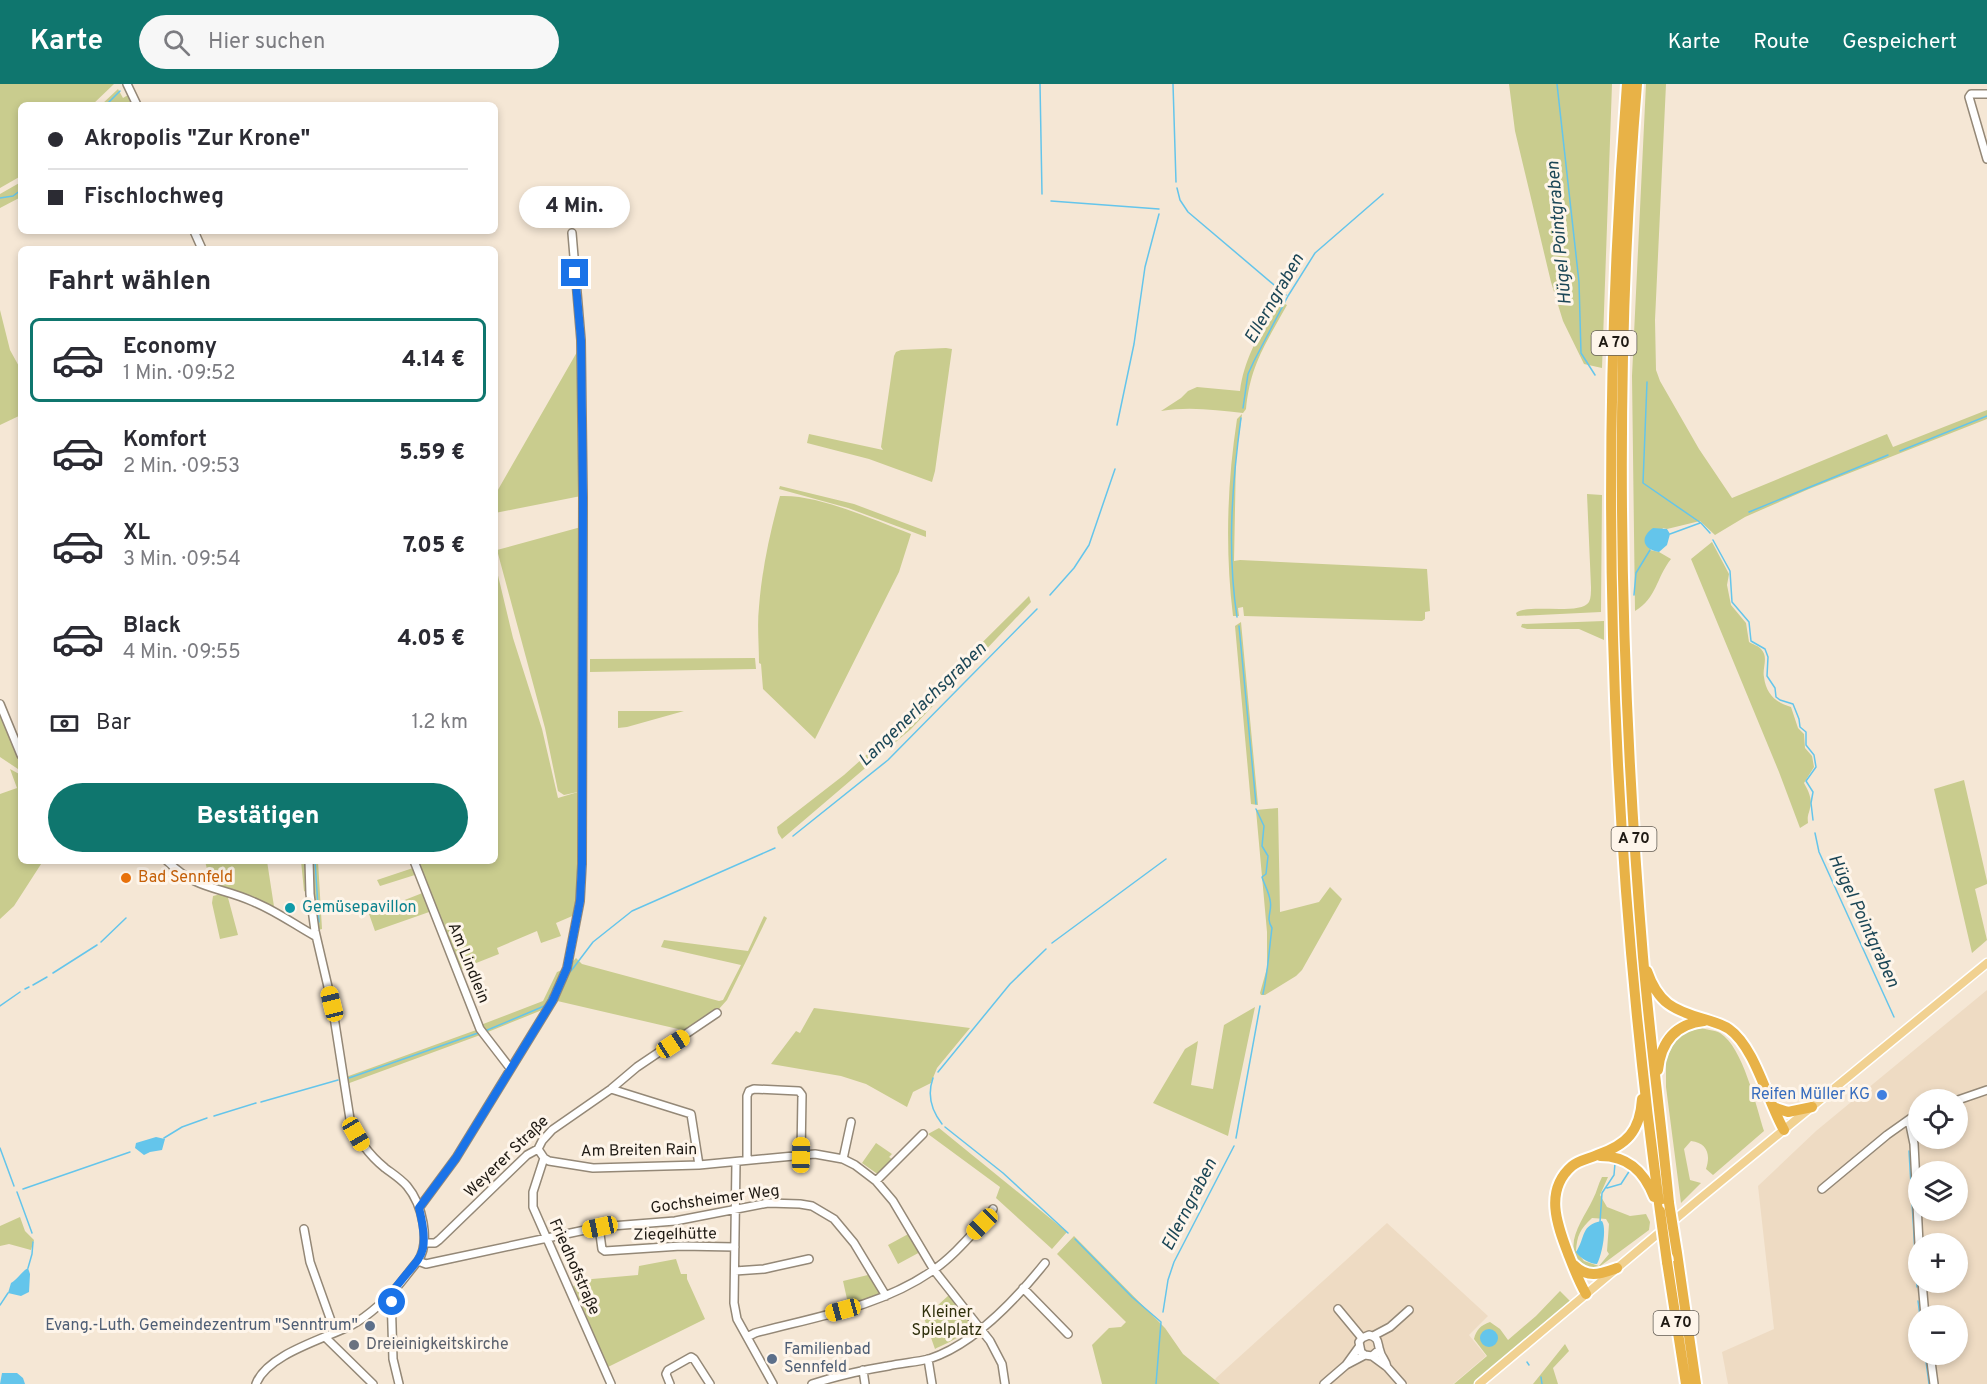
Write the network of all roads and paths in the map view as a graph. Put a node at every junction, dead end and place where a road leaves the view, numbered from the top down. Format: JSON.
{"nodes":[{"id":1,"x":127,"y":84,"type":"edge"},
{"id":2,"x":1627,"y":84,"type":"edge"},
{"id":3,"x":1637,"y":84,"type":"edge"},
{"id":4,"x":1987,"y":94,"type":"edge"},
{"id":5,"x":135,"y":102,"type":"edge"},
{"id":6,"x":1987,"y":159,"type":"edge"},
{"id":7,"x":572,"y":233,"type":"dead end"},
{"id":8,"x":1618,"y":601,"type":"junction"},
{"id":9,"x":1619,"y":629,"type":"junction"},
{"id":10,"x":0,"y":704,"type":"edge"},
{"id":11,"x":18,"y":747,"type":"edge"},
{"id":12,"x":170,"y":864,"type":"edge"},
{"id":13,"x":309,"y":864,"type":"edge"},
{"id":14,"x":415,"y":864,"type":"edge"},
{"id":15,"x":315,"y":936,"type":"junction"},
{"id":16,"x":1643,"y":960,"type":"junction"},
{"id":17,"x":1987,"y":963,"type":"edge"},
{"id":18,"x":717,"y":1013,"type":"dead end"},
{"id":19,"x":1710,"y":1021,"type":"junction"},
{"id":20,"x":510,"y":1068,"type":"junction"},
{"id":21,"x":1644,"y":1075,"type":"junction"},
{"id":22,"x":1656,"y":1085,"type":"junction"},
{"id":23,"x":611,"y":1089,"type":"junction"},
{"id":24,"x":1987,"y":1090,"type":"edge"},
{"id":25,"x":1968,"y":1097,"type":"edge"},
{"id":26,"x":1773,"y":1107,"type":"junction"},
{"id":27,"x":1812,"y":1107,"type":"junction"},
{"id":28,"x":1908,"y":1121,"type":"edge"},
{"id":29,"x":851,"y":1122,"type":"dead end"},
{"id":30,"x":1784,"y":1130,"type":"junction"},
{"id":31,"x":922,"y":1134,"type":"dead end"},
{"id":32,"x":1914,"y":1149,"type":"edge"},
{"id":33,"x":538,"y":1150,"type":"junction"},
{"id":34,"x":801,"y":1155,"type":"junction"},
{"id":35,"x":1596,"y":1155,"type":"junction"},
{"id":36,"x":544,"y":1158,"type":"junction"},
{"id":37,"x":843,"y":1159,"type":"junction"},
{"id":38,"x":747,"y":1160,"type":"junction"},
{"id":39,"x":736,"y":1162,"type":"junction"},
{"id":40,"x":699,"y":1165,"type":"junction"},
{"id":41,"x":876,"y":1181,"type":"junction"},
{"id":42,"x":1822,"y":1189,"type":"dead end"},
{"id":43,"x":419,"y":1208,"type":"junction"},
{"id":44,"x":993,"y":1209,"type":"dead end"},
{"id":45,"x":736,"y":1210,"type":"junction"},
{"id":46,"x":1660,"y":1211,"type":"junction"},
{"id":47,"x":600,"y":1227,"type":"junction"},
{"id":48,"x":304,"y":1229,"type":"dead end"},
{"id":49,"x":1918,"y":1233,"type":"edge"},
{"id":50,"x":546,"y":1238,"type":"junction"},
{"id":51,"x":424,"y":1243,"type":"junction"},
{"id":52,"x":735,"y":1247,"type":"junction"},
{"id":53,"x":809,"y":1259,"type":"dead end"},
{"id":54,"x":418,"y":1261,"type":"junction"},
{"id":55,"x":1045,"y":1263,"type":"dead end"},
{"id":56,"x":1572,"y":1263,"type":"junction"},
{"id":57,"x":1617,"y":1268,"type":"junction"},
{"id":58,"x":934,"y":1270,"type":"junction"},
{"id":59,"x":735,"y":1271,"type":"junction"},
{"id":60,"x":1023,"y":1288,"type":"junction"},
{"id":61,"x":391,"y":1294,"type":"junction"},
{"id":62,"x":1586,"y":1294,"type":"junction"},
{"id":63,"x":886,"y":1296,"type":"junction"},
{"id":64,"x":1338,"y":1309,"type":"dead end"},
{"id":65,"x":1409,"y":1310,"type":"dead end"},
{"id":66,"x":1390,"y":1327,"type":"junction"},
{"id":67,"x":980,"y":1329,"type":"junction"},
{"id":68,"x":335,"y":1332,"type":"junction"},
{"id":69,"x":1068,"y":1334,"type":"dead end"},
{"id":70,"x":1373,"y":1336,"type":"junction"},
{"id":71,"x":325,"y":1337,"type":"junction"},
{"id":72,"x":747,"y":1337,"type":"junction"},
{"id":73,"x":1362,"y":1338,"type":"junction"},
{"id":74,"x":1359,"y":1347,"type":"junction"},
{"id":75,"x":1379,"y":1347,"type":"junction"},
{"id":76,"x":1368,"y":1355,"type":"junction"},
{"id":77,"x":928,"y":1359,"type":"junction"},
{"id":78,"x":1346,"y":1365,"type":"junction"},
{"id":79,"x":1931,"y":1365,"type":"edge"},
{"id":80,"x":1387,"y":1367,"type":"junction"},
{"id":81,"x":863,"y":1370,"type":"junction"},
{"id":82,"x":816,"y":1383,"type":"edge"},
{"id":83,"x":256,"y":1384,"type":"edge"},
{"id":84,"x":373,"y":1384,"type":"edge"},
{"id":85,"x":399,"y":1384,"type":"edge"},
{"id":86,"x":611,"y":1384,"type":"edge"},
{"id":87,"x":670,"y":1384,"type":"edge"},
{"id":88,"x":710,"y":1384,"type":"edge"},
{"id":89,"x":773,"y":1384,"type":"edge"},
{"id":90,"x":865,"y":1384,"type":"edge"},
{"id":91,"x":932,"y":1384,"type":"edge"},
{"id":92,"x":1005,"y":1384,"type":"edge"},
{"id":93,"x":1324,"y":1384,"type":"edge"},
{"id":94,"x":1402,"y":1384,"type":"edge"},
{"id":95,"x":1479,"y":1384,"type":"edge"},
{"id":96,"x":1686,"y":1384,"type":"edge"},
{"id":97,"x":1696,"y":1384,"type":"edge"},
{"id":98,"x":1934,"y":1384,"type":"edge"}],
"edges":[{"from":1,"to":5,"type":"street"},
{"from":2,"to":8,"type":"highway","number":"A 70"},
{"from":3,"to":8,"type":"highway","number":"A 70"},
{"from":4,"to":6,"type":"street"},
{"from":7,"to":20,"type":"street"},
{"from":8,"to":9,"type":"highway","number":"A 70"},
{"from":9,"to":16,"type":"highway","number":"A 70"},
{"from":9,"to":21,"type":"highway","number":"A 70"},
{"from":10,"to":11,"type":"street"},
{"from":12,"to":15,"type":"street"},
{"from":13,"to":15,"type":"street"},
{"from":14,"to":20,"type":"street","name":"Am Lindlein"},
{"from":15,"to":43,"type":"street"},
{"from":16,"to":19,"type":"highway"},
{"from":16,"to":22,"type":"highway","number":"A 70"},
{"from":17,"to":27,"type":"main road"},
{"from":18,"to":23,"type":"street","name":"Weyerer Straße"},
{"from":19,"to":22,"type":"highway"},
{"from":19,"to":26,"type":"highway"},
{"from":20,"to":43,"type":"street"},
{"from":21,"to":35,"type":"highway"},
{"from":21,"to":46,"type":"highway","number":"A 70"},
{"from":22,"to":97,"type":"highway","number":"A 70","bridge":true},
{"from":23,"to":33,"type":"street","name":"Weyerer Straße"},
{"from":23,"to":40,"type":"street"},
{"from":24,"to":25,"type":"street"},
{"from":26,"to":27,"type":"highway"},
{"from":26,"to":30,"type":"highway"},
{"from":27,"to":30,"type":"main road"},
{"from":28,"to":42,"type":"street"},
{"from":29,"to":37,"type":"street"},
{"from":30,"to":57,"type":"main road"},
{"from":31,"to":41,"type":"street"},
{"from":32,"to":49,"type":"street"},
{"from":33,"to":36,"type":"street"},
{"from":33,"to":51,"type":"street","name":"Weyerer Straße"},
{"from":34,"to":37,"type":"street","name":"Am Breiten Rain"},
{"from":34,"to":38,"type":"street","name":"Am Breiten Rain"},
{"from":34,"to":38,"type":"street"},
{"from":35,"to":46,"type":"highway"},
{"from":35,"to":56,"type":"highway"},
{"from":36,"to":40,"type":"street","name":"Am Breiten Rain"},
{"from":36,"to":50,"type":"street","name":"Friedhofstraße"},
{"from":37,"to":41,"type":"street","name":"Am Breiten Rain"},
{"from":38,"to":39,"type":"street","name":"Am Breiten Rain"},
{"from":39,"to":40,"type":"street","name":"Am Breiten Rain"},
{"from":39,"to":45,"type":"street","name":"Ziegelhütte"},
{"from":41,"to":58,"type":"street","name":"Am Breiten Rain"},
{"from":43,"to":51,"type":"street"},
{"from":44,"to":58,"type":"street"},
{"from":45,"to":47,"type":"street","name":"Gochsheimer Weg"},
{"from":45,"to":52,"type":"street","name":"Ziegelhütte"},
{"from":45,"to":63,"type":"street","name":"Gochsheimer Weg"},
{"from":46,"to":96,"type":"highway","number":"A 70","bridge":true},
{"from":47,"to":50,"type":"street","name":"Gochsheimer Weg"},
{"from":47,"to":52,"type":"street","name":"Ziegelhütte"},
{"from":48,"to":68,"type":"street"},
{"from":50,"to":54,"type":"street","name":"Gochsheimer Weg"},
{"from":50,"to":86,"type":"street","name":"Friedhofstraße"},
{"from":51,"to":54,"type":"street"},
{"from":52,"to":59,"type":"street","name":"Ziegelhütte"},
{"from":53,"to":59,"type":"street"},
{"from":54,"to":61,"type":"street"},
{"from":55,"to":60,"type":"street"},
{"from":56,"to":57,"type":"highway"},
{"from":56,"to":62,"type":"highway"},
{"from":57,"to":62,"type":"main road"},
{"from":58,"to":63,"type":"street"},
{"from":58,"to":67,"type":"street","name":"Am Breiten Rain"},
{"from":59,"to":72,"type":"street","name":"Ziegelhütte"},
{"from":60,"to":67,"type":"street"},
{"from":60,"to":69,"type":"street"},
{"from":61,"to":68,"type":"street"},
{"from":61,"to":85,"type":"street"},
{"from":62,"to":95,"type":"main road"},
{"from":63,"to":72,"type":"street"},
{"from":64,"to":73,"type":"street"},
{"from":65,"to":66,"type":"street"},
{"from":66,"to":70,"type":"street"},
{"from":66,"to":75,"type":"street"},
{"from":67,"to":77,"type":"street"},
{"from":67,"to":92,"type":"street","name":"Am Breiten Rain"},
{"from":68,"to":71,"type":"street"},
{"from":70,"to":73,"type":"street"},
{"from":70,"to":75,"type":"street"},
{"from":71,"to":83,"type":"street"},
{"from":71,"to":84,"type":"street"},
{"from":72,"to":89,"type":"street","name":"Ziegelhütte"},
{"from":73,"to":74,"type":"street"},
{"from":74,"to":76,"type":"street"},
{"from":74,"to":78,"type":"street"},
{"from":75,"to":76,"type":"street"},
{"from":75,"to":80,"type":"street"},
{"from":76,"to":78,"type":"street"},
{"from":76,"to":80,"type":"street"},
{"from":77,"to":81,"type":"street"},
{"from":77,"to":91,"type":"street"},
{"from":78,"to":93,"type":"street"},
{"from":79,"to":98,"type":"street"},
{"from":80,"to":94,"type":"street"},
{"from":81,"to":82,"type":"street"},
{"from":81,"to":90,"type":"street"},
{"from":87,"to":88,"type":"street"}]}
